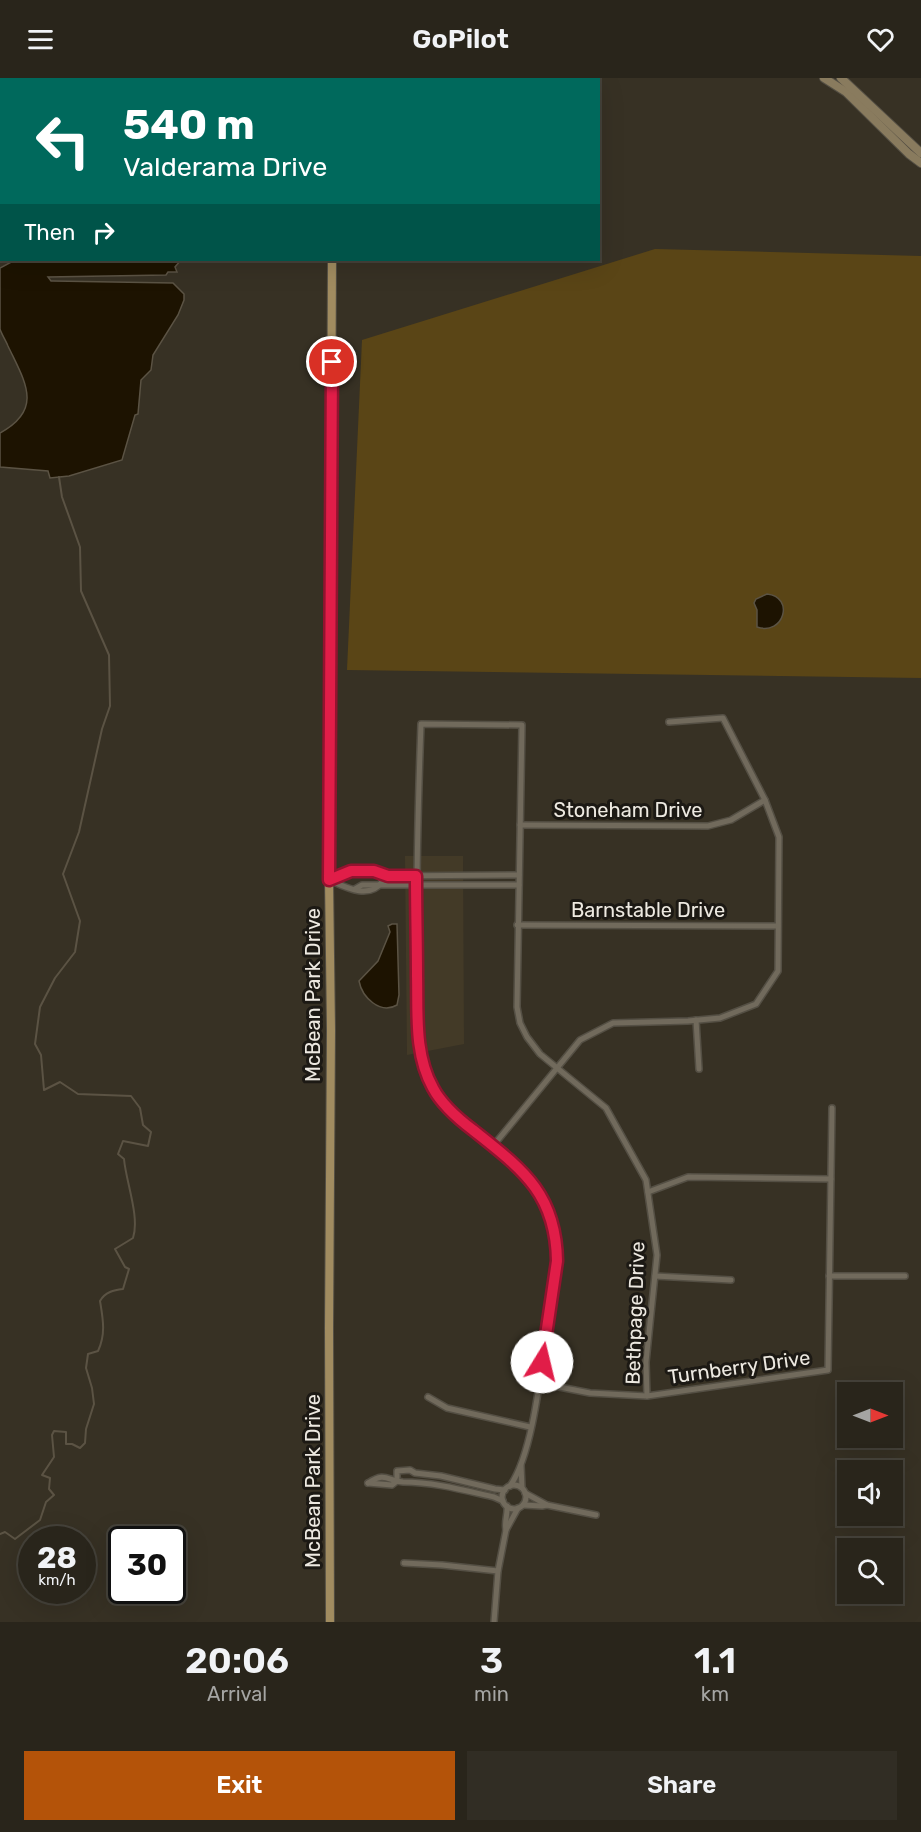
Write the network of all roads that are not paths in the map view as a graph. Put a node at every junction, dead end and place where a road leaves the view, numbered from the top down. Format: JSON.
{"nodes":[{"id":1,"x":824,"y":78,"type":"edge"},
{"id":2,"x":841,"y":78,"type":"edge"},
{"id":3,"x":921,"y":153,"type":"edge"},
{"id":4,"x":921,"y":163,"type":"edge"},
{"id":5,"x":332,"y":261,"type":"edge"},
{"id":6,"x":669,"y":722,"type":"dead end"},
{"id":7,"x":765,"y":800,"type":"junction"},
{"id":8,"x":520,"y":825,"type":"junction"},
{"id":9,"x":381,"y":874,"type":"junction"},
{"id":10,"x":519,"y":875,"type":"junction"},
{"id":11,"x":416,"y":876,"type":"junction"},
{"id":12,"x":329,"y":880,"type":"junction"},
{"id":13,"x":416,"y":884,"type":"junction"},
{"id":14,"x":381,"y":885,"type":"junction"},
{"id":15,"x":519,"y":885,"type":"junction"},
{"id":16,"x":517,"y":925,"type":"junction"},
{"id":17,"x":778,"y":926,"type":"junction"},
{"id":18,"x":696,"y":1020,"type":"junction"},
{"id":19,"x":557,"y":1069,"type":"junction"},
{"id":20,"x":699,"y":1069,"type":"dead end"},
{"id":21,"x":832,"y":1108,"type":"dead end"},
{"id":22,"x":493,"y":1146,"type":"junction"},
{"id":23,"x":831,"y":1179,"type":"junction"},
{"id":24,"x":648,"y":1192,"type":"junction"},
{"id":25,"x":655,"y":1275,"type":"junction"},
{"id":26,"x":829,"y":1276,"type":"junction"},
{"id":27,"x":904,"y":1276,"type":"dead end"},
{"id":28,"x":730,"y":1280,"type":"dead end"},
{"id":29,"x":539,"y":1383,"type":"junction"},
{"id":30,"x":647,"y":1396,"type":"junction"},
{"id":31,"x":428,"y":1397,"type":"dead end"},
{"id":32,"x":530,"y":1427,"type":"junction"},
{"id":33,"x":521,"y":1465,"type":"junction"},
{"id":34,"x":397,"y":1481,"type":"junction"},
{"id":35,"x":368,"y":1483,"type":"dead end"},
{"id":36,"x":508,"y":1488,"type":"junction"},
{"id":37,"x":524,"y":1491,"type":"junction"},
{"id":38,"x":505,"y":1504,"type":"junction"},
{"id":39,"x":547,"y":1505,"type":"junction"},
{"id":40,"x":521,"y":1506,"type":"junction"},
{"id":41,"x":596,"y":1515,"type":"dead end"},
{"id":42,"x":507,"y":1530,"type":"junction"},
{"id":43,"x":404,"y":1563,"type":"dead end"},
{"id":44,"x":498,"y":1571,"type":"junction"},
{"id":45,"x":330,"y":1622,"type":"edge"},
{"id":46,"x":494,"y":1622,"type":"edge"}],
"edges":[{"from":1,"to":4,"type":"main road"},
{"from":2,"to":3,"type":"main road"},
{"from":5,"to":12,"type":"main road","name":"McBean Park Drive"},
{"from":6,"to":7,"type":"street"},
{"from":7,"to":8,"type":"street","name":"Stoneham Drive"},
{"from":7,"to":17,"type":"street"},
{"from":8,"to":10,"type":"street","name":"Bethpage Drive"},
{"from":8,"to":11,"type":"street","name":"Bethpage Drive"},
{"from":9,"to":11,"type":"street"},
{"from":9,"to":12,"type":"street"},
{"from":9,"to":14,"type":"street"},
{"from":10,"to":11,"type":"street"},
{"from":10,"to":15,"type":"street","name":"Bethpage Drive"},
{"from":11,"to":13,"type":"street"},
{"from":12,"to":14,"type":"street"},
{"from":12,"to":45,"type":"main road","name":"McBean Park Drive"},
{"from":13,"to":14,"type":"street"},
{"from":13,"to":15,"type":"street"},
{"from":13,"to":22,"type":"street"},
{"from":15,"to":16,"type":"street","name":"Bethpage Drive"},
{"from":16,"to":17,"type":"street","name":"Barnstable Drive"},
{"from":16,"to":19,"type":"street","name":"Bethpage Drive"},
{"from":17,"to":18,"type":"street"},
{"from":18,"to":19,"type":"street"},
{"from":18,"to":20,"type":"street"},
{"from":19,"to":22,"type":"street"},
{"from":19,"to":24,"type":"street","name":"Bethpage Drive"},
{"from":21,"to":23,"type":"street","name":"Turnberry Drive"},
{"from":22,"to":29,"type":"street"},
{"from":23,"to":24,"type":"street"},
{"from":23,"to":26,"type":"street","name":"Turnberry Drive"},
{"from":24,"to":25,"type":"street","name":"Bethpage Drive"},
{"from":25,"to":28,"type":"street"},
{"from":25,"to":30,"type":"street","name":"Bethpage Drive"},
{"from":26,"to":27,"type":"street"},
{"from":26,"to":30,"type":"street","name":"Turnberry Drive"},
{"from":29,"to":30,"type":"street","name":"Turnberry Drive"},
{"from":29,"to":32,"type":"street"},
{"from":31,"to":32,"type":"street"},
{"from":32,"to":33,"type":"street"},
{"from":33,"to":36,"type":"street"},
{"from":33,"to":37,"type":"street"},
{"from":34,"to":35,"type":"street"},
{"from":34,"to":36,"type":"street"},
{"from":34,"to":38,"type":"street"},
{"from":36,"to":37,"type":"street"},
{"from":36,"to":38,"type":"street"},
{"from":37,"to":39,"type":"street"},
{"from":37,"to":40,"type":"street"},
{"from":38,"to":40,"type":"street"},
{"from":38,"to":42,"type":"street"},
{"from":39,"to":40,"type":"street"},
{"from":39,"to":41,"type":"street"},
{"from":40,"to":42,"type":"street"},
{"from":42,"to":44,"type":"street"},
{"from":43,"to":44,"type":"street"},
{"from":44,"to":46,"type":"street"}]}
